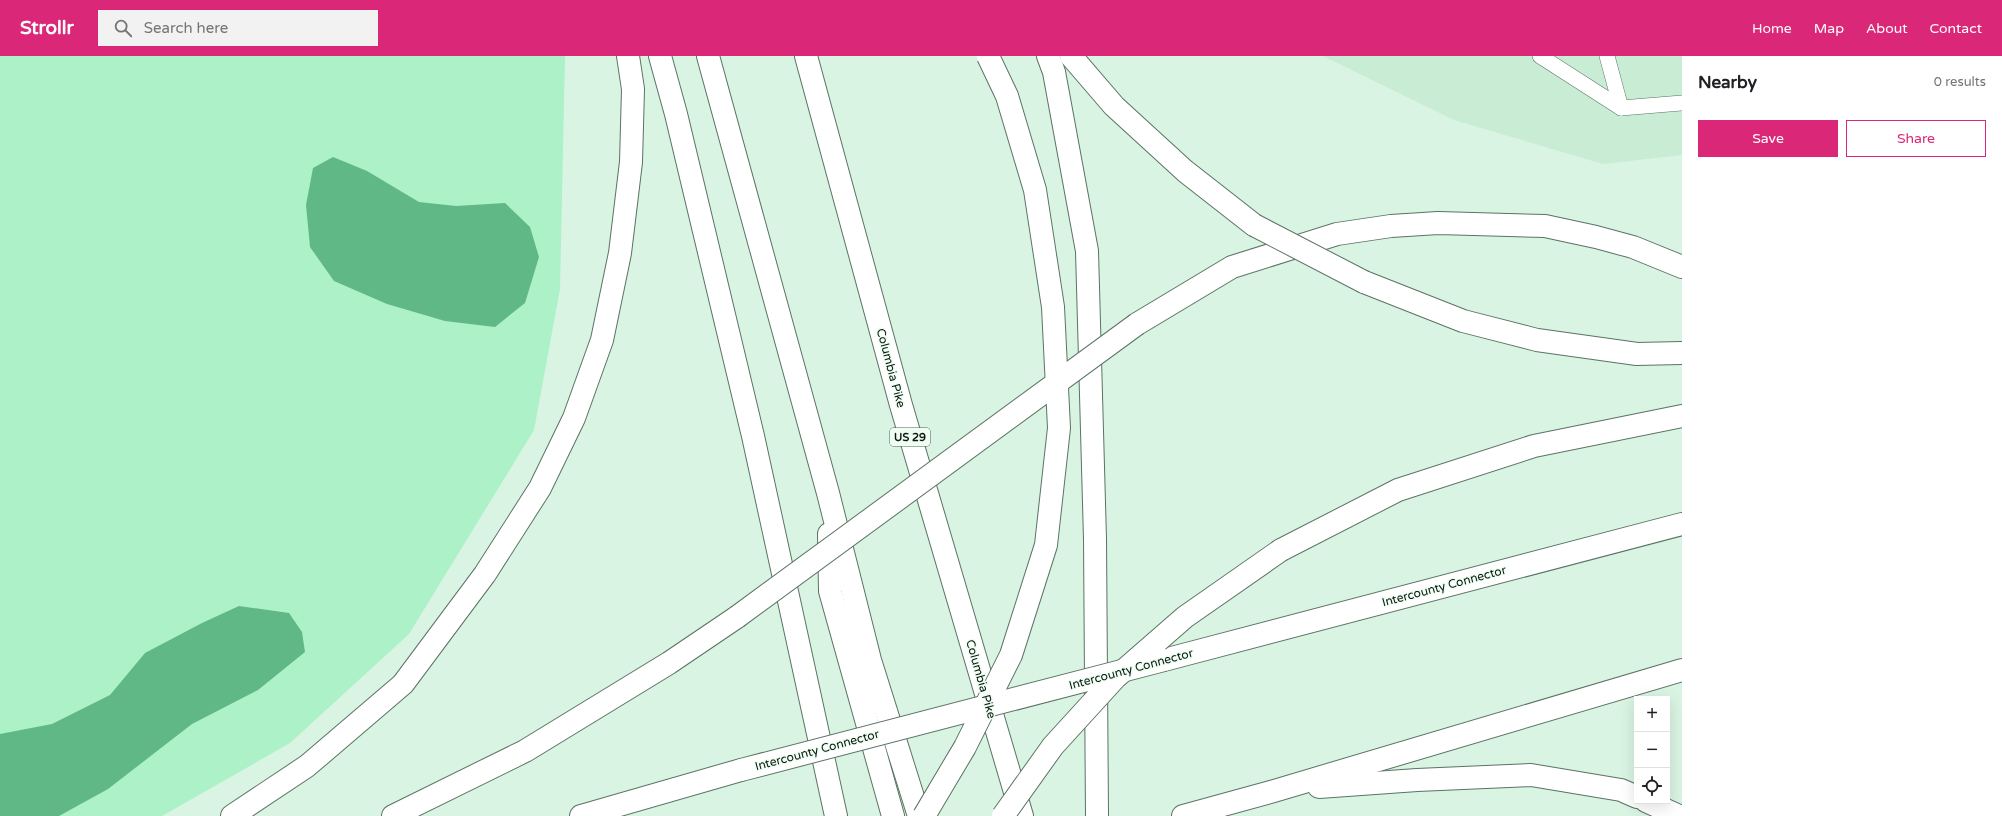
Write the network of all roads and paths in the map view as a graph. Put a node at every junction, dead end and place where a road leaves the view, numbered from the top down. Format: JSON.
{"nodes":[{"id":1,"x":628,"y":56,"type":"edge"},
{"id":2,"x":660,"y":56,"type":"edge"},
{"id":3,"x":708,"y":56,"type":"edge"},
{"id":4,"x":806,"y":56,"type":"edge"},
{"id":5,"x":988,"y":56,"type":"edge"},
{"id":6,"x":1048,"y":56,"type":"edge"},
{"id":7,"x":1072,"y":56,"type":"edge"},
{"id":8,"x":1540,"y":56,"type":"edge"},
{"id":9,"x":1607,"y":56,"type":"edge"},
{"id":10,"x":1682,"y":103,"type":"edge"},
{"id":11,"x":1621,"y":108,"type":"junction"},
{"id":12,"x":1682,"y":267,"type":"edge"},
{"id":13,"x":1682,"y":354,"type":"edge"},
{"id":14,"x":1682,"y":416,"type":"edge"},
{"id":15,"x":828,"y":493,"type":"junction"},
{"id":16,"x":1682,"y":524,"type":"edge"},
{"id":17,"x":1682,"y":670,"type":"edge"},
{"id":18,"x":1097,"y":723,"type":"junction"},
{"id":19,"x":1274,"y":791,"type":"junction"},
{"id":20,"x":1634,"y":796,"type":"edge"},
{"id":21,"x":1653,"y":804,"type":"edge"},
{"id":22,"x":232,"y":816,"type":"edge"},
{"id":23,"x":393,"y":816,"type":"edge"},
{"id":24,"x":581,"y":816,"type":"edge"},
{"id":25,"x":836,"y":816,"type":"edge"},
{"id":26,"x":893,"y":816,"type":"edge"},
{"id":27,"x":918,"y":816,"type":"edge"},
{"id":28,"x":924,"y":816,"type":"edge"},
{"id":29,"x":1003,"y":816,"type":"edge"},
{"id":30,"x":1022,"y":816,"type":"edge"},
{"id":31,"x":1097,"y":816,"type":"edge"},
{"id":32,"x":1112,"y":816,"type":"edge"},
{"id":33,"x":1184,"y":816,"type":"edge"},
{"id":34,"x":1679,"y":816,"type":"edge"}],
"edges":[{"from":1,"to":22,"type":"highway"},
{"from":2,"to":25,"type":"highway"},
{"from":3,"to":15,"type":"highway"},
{"from":4,"to":30,"type":"highway","name":"Columbia Pike","number":"US 29"},
{"from":5,"to":28,"type":"highway","bridge":true},
{"from":6,"to":18,"type":"highway"},
{"from":7,"to":13,"type":"highway","bridge":true},
{"from":8,"to":11,"type":"lane"},
{"from":9,"to":11,"type":"lane"},
{"from":10,"to":11,"type":"lane"},
{"from":12,"to":23,"type":"highway","bridge":true},
{"from":14,"to":29,"type":"highway","bridge":true},
{"from":15,"to":26,"type":"highway"},
{"from":15,"to":27,"type":"highway"},
{"from":16,"to":24,"type":"highway","name":"Intercounty Connector","bridge":true},
{"from":17,"to":19,"type":"highway"},
{"from":18,"to":31,"type":"highway"},
{"from":18,"to":32,"type":"highway"},
{"from":19,"to":20,"type":"highway"},
{"from":19,"to":33,"type":"highway"},
{"from":21,"to":34,"type":"highway"}]}
